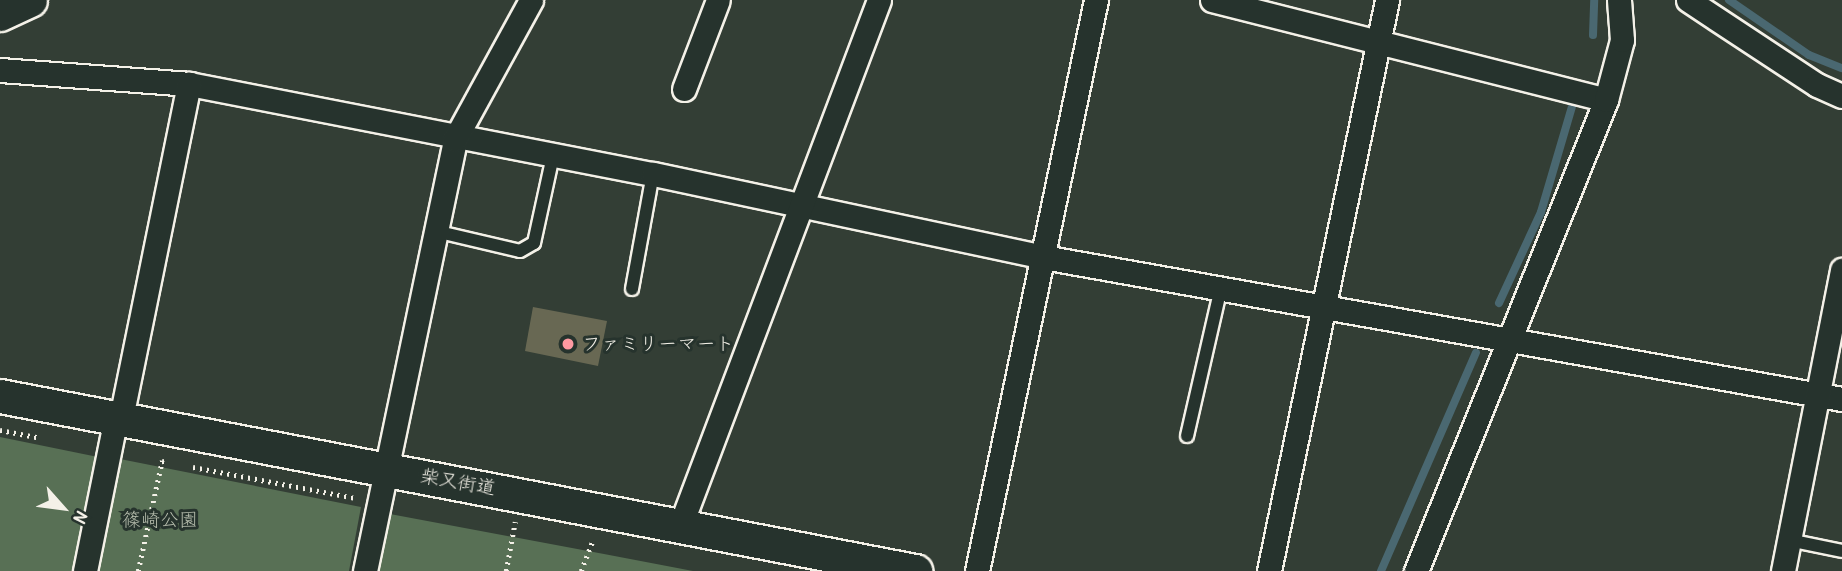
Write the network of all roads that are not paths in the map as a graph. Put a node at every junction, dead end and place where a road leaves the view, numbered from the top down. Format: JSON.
{"nodes":[{"id":1,"x":30,"y":0,"type":"edge"},
{"id":2,"x":531,"y":0,"type":"edge"},
{"id":3,"x":718,"y":0,"type":"edge"},
{"id":4,"x":879,"y":0,"type":"edge"},
{"id":5,"x":1096,"y":0,"type":"edge"},
{"id":6,"x":1212,"y":0,"type":"edge"},
{"id":7,"x":1387,"y":0,"type":"edge"},
{"id":8,"x":1619,"y":0,"type":"edge"},
{"id":9,"x":1688,"y":0,"type":"edge"},
{"id":10,"x":0,"y":14,"type":"edge"},
{"id":11,"x":1379,"y":41,"type":"junction"},
{"id":12,"x":0,"y":70,"type":"edge"},
{"id":13,"x":189,"y":84,"type":"junction"},
{"id":14,"x":684,"y":89,"type":"dead end"},
{"id":15,"x":1842,"y":96,"type":"edge"},
{"id":16,"x":1606,"y":100,"type":"junction"},
{"id":17,"x":455,"y":139,"type":"junction"},
{"id":18,"x":553,"y":156,"type":"junction"},
{"id":19,"x":653,"y":174,"type":"junction"},
{"id":20,"x":800,"y":205,"type":"junction"},
{"id":21,"x":435,"y":231,"type":"junction"},
{"id":22,"x":1043,"y":257,"type":"junction"},
{"id":23,"x":1842,"y":270,"type":"edge"},
{"id":24,"x":1221,"y":288,"type":"junction"},
{"id":25,"x":632,"y":289,"type":"dead end"},
{"id":26,"x":1326,"y":306,"type":"junction"},
{"id":27,"x":1509,"y":339,"type":"junction"},
{"id":28,"x":1818,"y":395,"type":"junction"},
{"id":29,"x":0,"y":396,"type":"edge"},
{"id":30,"x":1842,"y":399,"type":"edge"},
{"id":31,"x":119,"y":418,"type":"junction"},
{"id":32,"x":1187,"y":436,"type":"dead end"},
{"id":33,"x":384,"y":469,"type":"junction"},
{"id":34,"x":681,"y":524,"type":"junction"},
{"id":35,"x":1789,"y":540,"type":"junction"},
{"id":36,"x":1842,"y":551,"type":"edge"},
{"id":37,"x":85,"y":571,"type":"edge"},
{"id":38,"x":365,"y":571,"type":"edge"},
{"id":39,"x":915,"y":571,"type":"edge"},
{"id":40,"x":977,"y":571,"type":"edge"},
{"id":41,"x":1269,"y":571,"type":"edge"},
{"id":42,"x":1416,"y":571,"type":"edge"},
{"id":43,"x":1783,"y":571,"type":"edge"}],
"edges":[{"from":1,"to":10,"type":"main road"},
{"from":2,"to":17,"type":"street"},
{"from":3,"to":14,"type":"street"},
{"from":4,"to":20,"type":"street"},
{"from":5,"to":22,"type":"street"},
{"from":6,"to":11,"type":"street"},
{"from":7,"to":11,"type":"street"},
{"from":8,"to":16,"type":"street"},
{"from":9,"to":15,"type":"street"},
{"from":11,"to":16,"type":"street"},
{"from":11,"to":26,"type":"street"},
{"from":12,"to":13,"type":"street"},
{"from":13,"to":17,"type":"street"},
{"from":13,"to":31,"type":"street"},
{"from":16,"to":27,"type":"street"},
{"from":17,"to":18,"type":"street"},
{"from":17,"to":21,"type":"street"},
{"from":18,"to":19,"type":"street"},
{"from":18,"to":21,"type":"lane"},
{"from":19,"to":20,"type":"street"},
{"from":19,"to":25,"type":"lane"},
{"from":20,"to":22,"type":"street"},
{"from":20,"to":34,"type":"street"},
{"from":21,"to":33,"type":"street"},
{"from":22,"to":24,"type":"street"},
{"from":22,"to":40,"type":"street"},
{"from":23,"to":28,"type":"street"},
{"from":24,"to":26,"type":"street"},
{"from":24,"to":32,"type":"lane"},
{"from":26,"to":27,"type":"street"},
{"from":26,"to":41,"type":"street"},
{"from":27,"to":28,"type":"street"},
{"from":27,"to":42,"type":"street"},
{"from":28,"to":30,"type":"street"},
{"from":28,"to":35,"type":"street"},
{"from":29,"to":31,"type":"main road","name":"柴又街道"},
{"from":31,"to":33,"type":"main road","name":"柴又街道"},
{"from":31,"to":37,"type":"street"},
{"from":33,"to":34,"type":"main road","name":"柴又街道"},
{"from":33,"to":38,"type":"street"},
{"from":34,"to":39,"type":"main road","name":"柴又街道"},
{"from":35,"to":36,"type":"lane"},
{"from":35,"to":43,"type":"street"}]}
